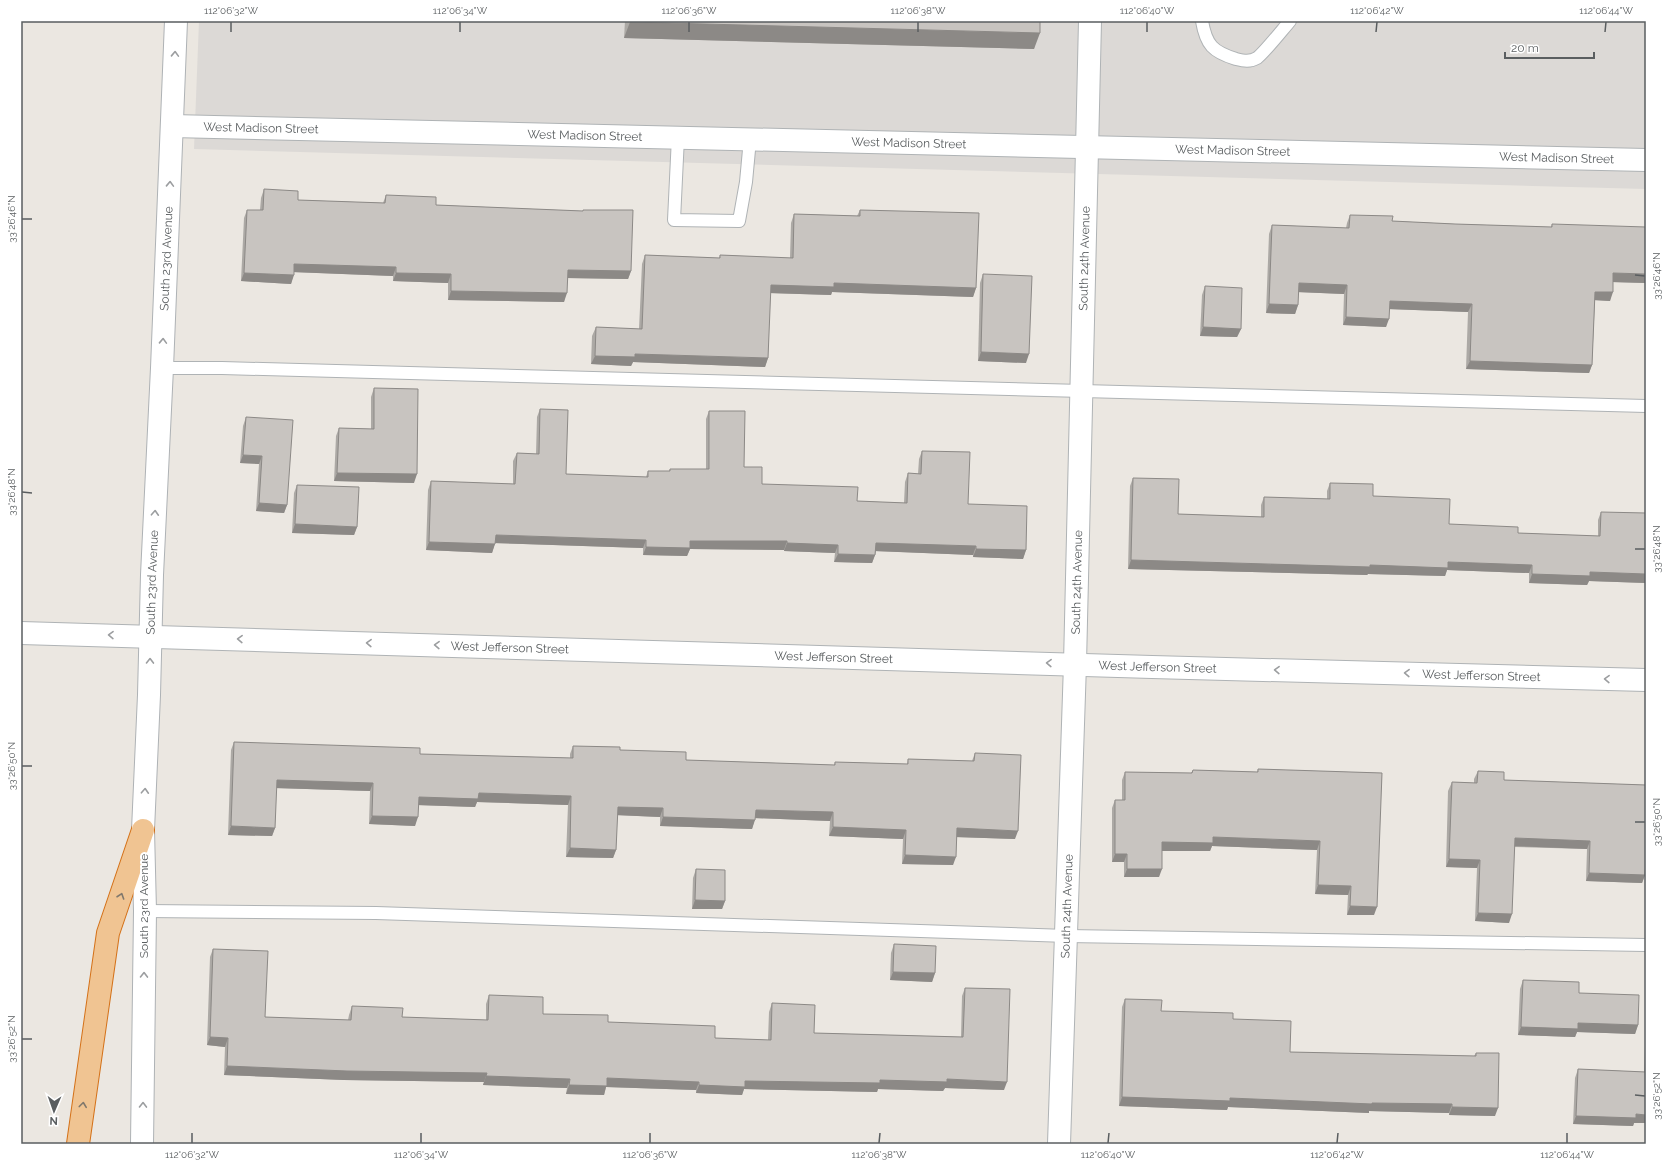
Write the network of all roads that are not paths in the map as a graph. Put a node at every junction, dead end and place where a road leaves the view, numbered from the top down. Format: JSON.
{"nodes":[{"id":1,"x":176,"y":21,"type":"edge"},
{"id":2,"x":1090,"y":21,"type":"edge"},
{"id":3,"x":1202,"y":21,"type":"edge"},
{"id":4,"x":1290,"y":21,"type":"edge"},
{"id":5,"x":172,"y":126,"type":"junction"},
{"id":6,"x":678,"y":137,"type":"junction"},
{"id":7,"x":750,"y":139,"type":"junction"},
{"id":8,"x":1087,"y":147,"type":"junction"},
{"id":9,"x":1646,"y":160,"type":"edge"},
{"id":10,"x":162,"y":368,"type":"junction"},
{"id":11,"x":1082,"y":390,"type":"junction"},
{"id":12,"x":1646,"y":406,"type":"edge"},
{"id":13,"x":21,"y":633,"type":"edge"},
{"id":14,"x":150,"y":636,"type":"junction"},
{"id":15,"x":1075,"y":664,"type":"junction"},
{"id":16,"x":1646,"y":680,"type":"edge"},
{"id":17,"x":143,"y":830,"type":"junction"},
{"id":18,"x":145,"y":911,"type":"junction"},
{"id":19,"x":1067,"y":936,"type":"junction"},
{"id":20,"x":1646,"y":945,"type":"edge"},
{"id":21,"x":78,"y":1144,"type":"edge"},
{"id":22,"x":142,"y":1144,"type":"edge"},
{"id":23,"x":1059,"y":1144,"type":"edge"}],
"edges":[{"from":5,"to":1,"type":"street","name":"South 23rd Avenue","one_way":true},
{"from":2,"to":8,"type":"street","name":"South 24th Avenue"},
{"from":3,"to":4,"type":"lane"},
{"from":5,"to":6,"type":"street","name":"West Madison Street"},
{"from":10,"to":5,"type":"street","name":"South 23rd Avenue","one_way":true},
{"from":6,"to":7,"type":"street","name":"West Madison Street"},
{"from":6,"to":7,"type":"lane"},
{"from":7,"to":8,"type":"street","name":"West Madison Street"},
{"from":8,"to":9,"type":"street","name":"West Madison Street"},
{"from":8,"to":11,"type":"street","name":"South 24th Avenue"},
{"from":10,"to":11,"type":"lane"},
{"from":14,"to":10,"type":"street","name":"South 23rd Avenue","one_way":true},
{"from":11,"to":12,"type":"lane"},
{"from":11,"to":15,"type":"street","name":"South 24th Avenue"},
{"from":14,"to":13,"type":"street","name":"West Jefferson Street","one_way":true},
{"from":15,"to":14,"type":"street","name":"West Jefferson Street","one_way":true},
{"from":17,"to":14,"type":"street","name":"South 23rd Avenue","one_way":true},
{"from":16,"to":15,"type":"street","name":"West Jefferson Street","one_way":true},
{"from":15,"to":19,"type":"street","name":"South 24th Avenue"},
{"from":17,"to":18,"type":"street","name":"South 23rd Avenue"},
{"from":21,"to":17,"type":"highway","one_way":true},
{"from":18,"to":19,"type":"lane"},
{"from":22,"to":18,"type":"street","name":"South 23rd Avenue","one_way":true},
{"from":19,"to":20,"type":"lane"},
{"from":19,"to":23,"type":"street","name":"South 24th Avenue"}]}
